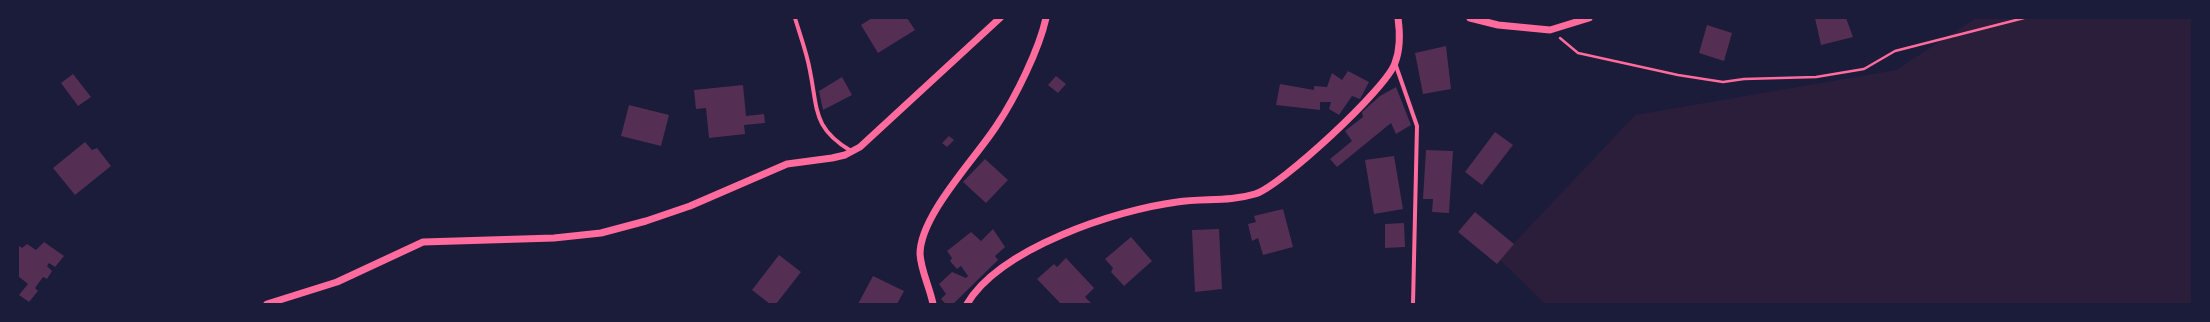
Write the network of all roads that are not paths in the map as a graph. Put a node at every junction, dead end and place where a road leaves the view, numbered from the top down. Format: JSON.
{"nodes":[{"id":1,"x":795,"y":18,"type":"edge"},
{"id":2,"x":1000,"y":18,"type":"edge"},
{"id":3,"x":1046,"y":18,"type":"edge"},
{"id":4,"x":1398,"y":18,"type":"edge"},
{"id":5,"x":1470,"y":18,"type":"edge"},
{"id":6,"x":1589,"y":18,"type":"edge"},
{"id":7,"x":1395,"y":63,"type":"junction"},
{"id":8,"x":852,"y":152,"type":"junction"},
{"id":9,"x":267,"y":304,"type":"edge"},
{"id":10,"x":933,"y":304,"type":"edge"},
{"id":11,"x":967,"y":304,"type":"edge"},
{"id":12,"x":1413,"y":304,"type":"edge"}],
"edges":[{"from":1,"to":8,"type":"street"},
{"from":2,"to":8,"type":"street"},
{"from":3,"to":10,"type":"street"},
{"from":4,"to":7,"type":"street"},
{"from":5,"to":6,"type":"street"},
{"from":7,"to":11,"type":"street"},
{"from":7,"to":12,"type":"street"},
{"from":8,"to":9,"type":"street"}]}
